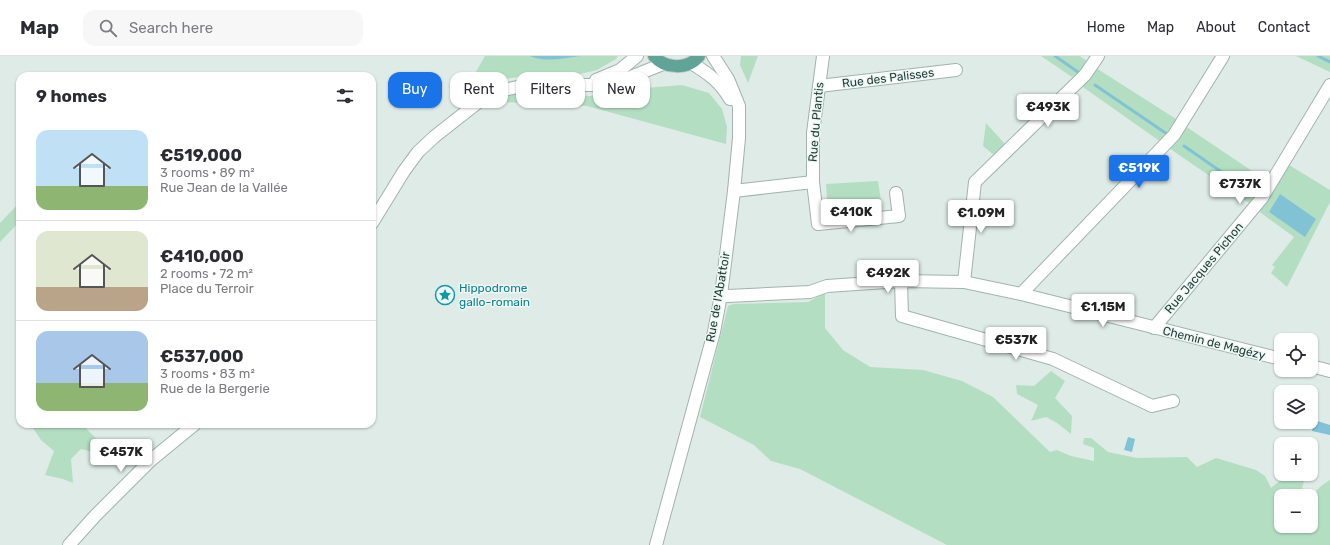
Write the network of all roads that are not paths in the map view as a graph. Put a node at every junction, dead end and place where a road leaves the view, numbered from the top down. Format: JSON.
{"nodes":[{"id":1,"x":637,"y":56,"type":"edge"},
{"id":2,"x":713,"y":56,"type":"edge"},
{"id":3,"x":823,"y":56,"type":"edge"},
{"id":4,"x":1098,"y":56,"type":"edge"},
{"id":5,"x":1223,"y":56,"type":"edge"},
{"id":6,"x":658,"y":60,"type":"edge"},
{"id":7,"x":695,"y":60,"type":"edge"},
{"id":8,"x":956,"y":70,"type":"dead end"},
{"id":9,"x":585,"y":82,"type":"edge"},
{"id":10,"x":585,"y":84,"type":"edge"},
{"id":11,"x":1330,"y":85,"type":"edge"},
{"id":12,"x":819,"y":86,"type":"junction"},
{"id":13,"x":516,"y":87,"type":"edge"},
{"id":14,"x":739,"y":120,"type":"junction"},
{"id":15,"x":813,"y":182,"type":"junction"},
{"id":16,"x":734,"y":191,"type":"junction"},
{"id":17,"x":896,"y":193,"type":"dead end"},
{"id":18,"x":376,"y":216,"type":"edge"},
{"id":19,"x":901,"y":281,"type":"junction"},
{"id":20,"x":964,"y":282,"type":"junction"},
{"id":21,"x":1021,"y":294,"type":"junction"},
{"id":22,"x":721,"y":295,"type":"junction"},
{"id":23,"x":1154,"y":328,"type":"junction"},
{"id":24,"x":1274,"y":357,"type":"edge"},
{"id":25,"x":1318,"y":368,"type":"edge"},
{"id":26,"x":1330,"y":371,"type":"edge"},
{"id":27,"x":1173,"y":400,"type":"dead end"},
{"id":28,"x":190,"y":428,"type":"edge"},
{"id":29,"x":69,"y":545,"type":"edge"},
{"id":30,"x":656,"y":545,"type":"edge"}],
"edges":[{"from":1,"to":9,"type":"street"},
{"from":2,"to":14,"type":"street"},
{"from":3,"to":12,"type":"street","name":"Rue du Plantis"},
{"from":4,"to":20,"type":"street"},
{"from":5,"to":21,"type":"street"},
{"from":6,"to":7,"type":"main road"},
{"from":6,"to":10,"type":"street"},
{"from":7,"to":14,"type":"street","name":"Rue de l'Abattoir"},
{"from":8,"to":12,"type":"street","name":"Rue des Palisses"},
{"from":11,"to":23,"type":"street","name":"Rue Jacques Pichon"},
{"from":12,"to":15,"type":"street","name":"Rue du Plantis"},
{"from":13,"to":18,"type":"street"},
{"from":14,"to":16,"type":"street","name":"Rue de l'Abattoir"},
{"from":15,"to":16,"type":"street"},
{"from":15,"to":17,"type":"street","name":"Rue du Plantis"},
{"from":16,"to":22,"type":"street","name":"Rue de l'Abattoir"},
{"from":19,"to":20,"type":"street","name":"Chemin de Magézy"},
{"from":19,"to":22,"type":"street","name":"Chemin de Magézy"},
{"from":19,"to":27,"type":"street"},
{"from":20,"to":21,"type":"street","name":"Chemin de Magézy"},
{"from":21,"to":23,"type":"street","name":"Chemin de Magézy"},
{"from":22,"to":30,"type":"street","name":"Rue de l'Abattoir"},
{"from":23,"to":24,"type":"street","name":"Chemin de Magézy"},
{"from":25,"to":26,"type":"street"},
{"from":28,"to":29,"type":"street"}]}
